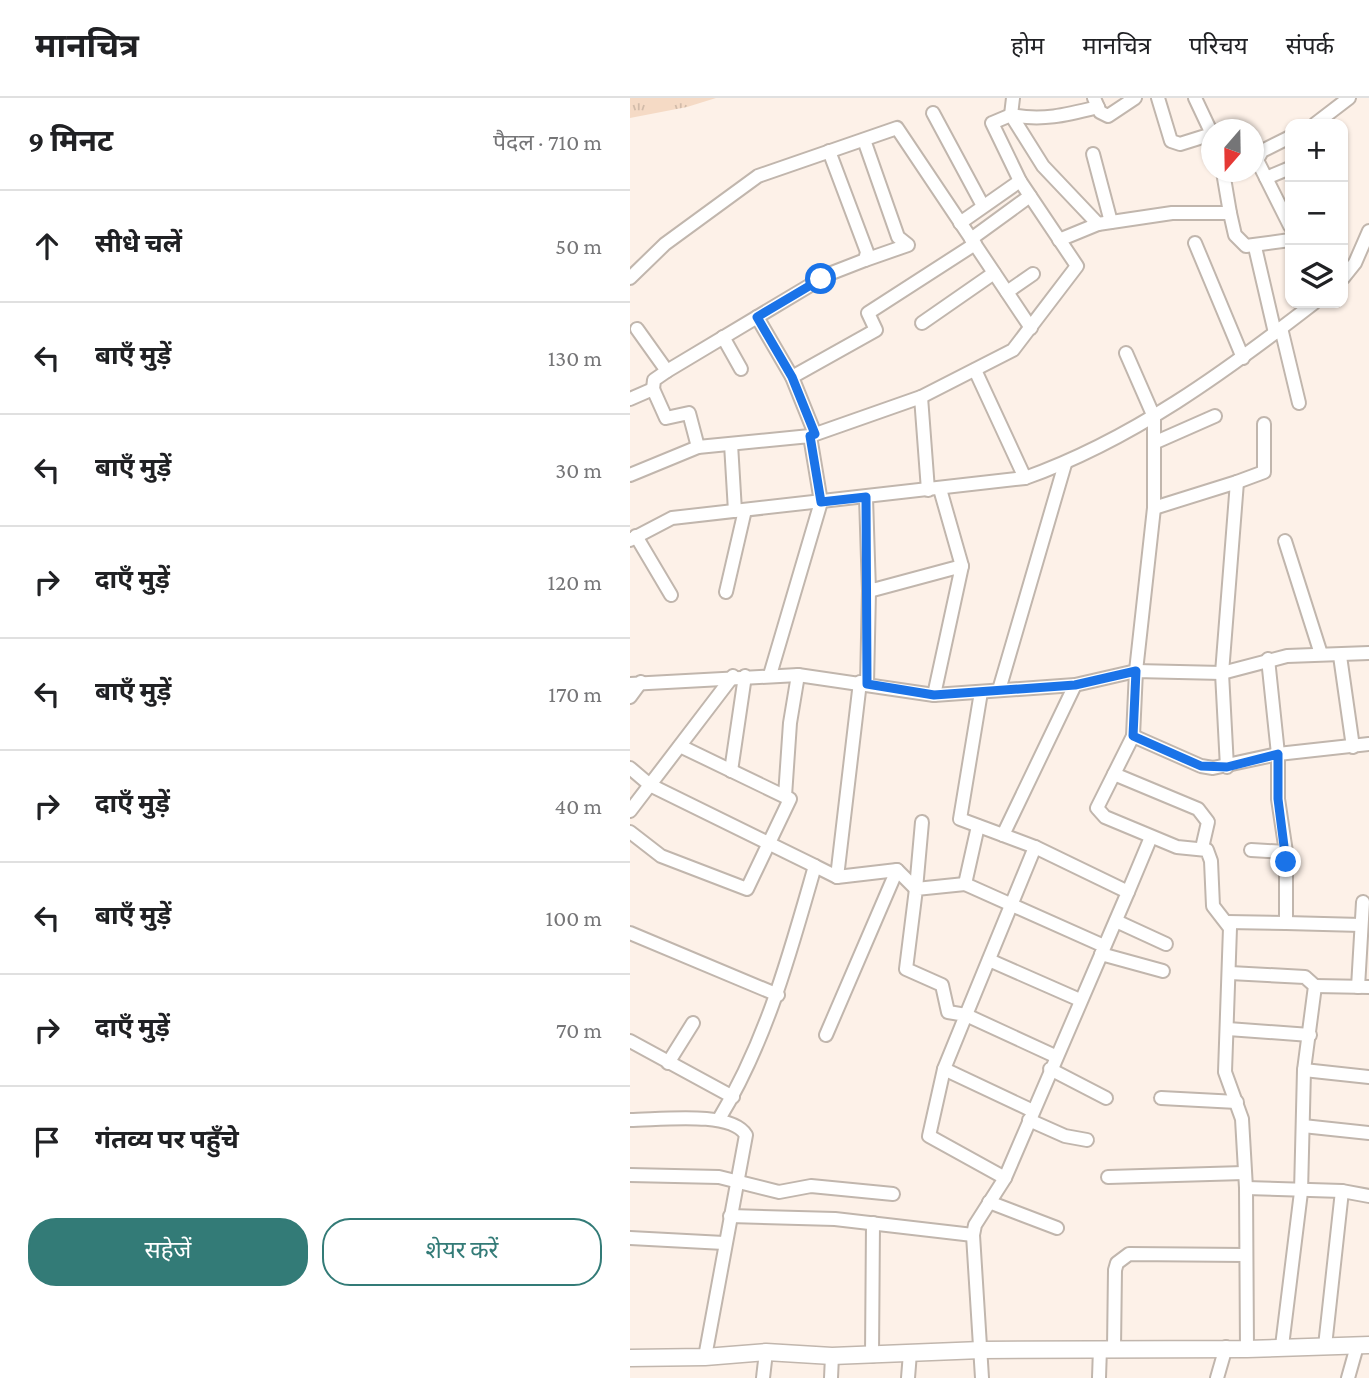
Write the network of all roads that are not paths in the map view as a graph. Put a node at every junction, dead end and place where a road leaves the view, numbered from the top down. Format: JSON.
{"nodes":[{"id":1,"x":1013,"y":98,"type":"edge"},
{"id":2,"x":1135,"y":98,"type":"edge"},
{"id":3,"x":1158,"y":98,"type":"edge"},
{"id":4,"x":1195,"y":98,"type":"edge"},
{"id":5,"x":1349,"y":98,"type":"edge"},
{"id":6,"x":1096,"y":103,"type":"edge"},
{"id":7,"x":933,"y":113,"type":"dead end"},
{"id":8,"x":1011,"y":115,"type":"junction"},
{"id":9,"x":1322,"y":119,"type":"edge"},
{"id":10,"x":864,"y":140,"type":"junction"},
{"id":11,"x":1285,"y":140,"type":"edge"},
{"id":12,"x":830,"y":151,"type":"junction"},
{"id":13,"x":1093,"y":154,"type":"dead end"},
{"id":14,"x":1285,"y":169,"type":"edge"},
{"id":15,"x":1266,"y":178,"type":"junction"},
{"id":16,"x":1020,"y":181,"type":"junction"},
{"id":17,"x":1225,"y":182,"type":"edge"},
{"id":18,"x":1030,"y":196,"type":"junction"},
{"id":19,"x":984,"y":206,"type":"junction"},
{"id":20,"x":1230,"y":213,"type":"junction"},
{"id":21,"x":1285,"y":216,"type":"edge"},
{"id":22,"x":960,"y":223,"type":"junction"},
{"id":23,"x":1104,"y":223,"type":"junction"},
{"id":24,"x":1369,"y":231,"type":"edge"},
{"id":25,"x":1059,"y":240,"type":"junction"},
{"id":26,"x":973,"y":241,"type":"junction"},
{"id":27,"x":1285,"y":241,"type":"edge"},
{"id":28,"x":1195,"y":243,"type":"dead end"},
{"id":29,"x":1255,"y":247,"type":"junction"},
{"id":30,"x":865,"y":260,"type":"junction"},
{"id":31,"x":1355,"y":263,"type":"junction"},
{"id":32,"x":1369,"y":265,"type":"edge"},
{"id":33,"x":1348,"y":272,"type":"edge"},
{"id":34,"x":994,"y":274,"type":"junction"},
{"id":35,"x":1033,"y":274,"type":"dead end"},
{"id":36,"x":630,"y":278,"type":"edge"},
{"id":37,"x":1007,"y":292,"type":"junction"},
{"id":38,"x":1307,"y":308,"type":"edge"},
{"id":39,"x":757,"y":317,"type":"junction"},
{"id":40,"x":922,"y":323,"type":"dead end"},
{"id":41,"x":637,"y":328,"type":"dead end"},
{"id":42,"x":1031,"y":328,"type":"junction"},
{"id":43,"x":1278,"y":330,"type":"junction"},
{"id":44,"x":723,"y":337,"type":"junction"},
{"id":45,"x":1126,"y":353,"type":"dead end"},
{"id":46,"x":1243,"y":358,"type":"junction"},
{"id":47,"x":741,"y":369,"type":"dead end"},
{"id":48,"x":975,"y":370,"type":"junction"},
{"id":49,"x":667,"y":371,"type":"junction"},
{"id":50,"x":792,"y":377,"type":"junction"},
{"id":51,"x":653,"y":389,"type":"junction"},
{"id":52,"x":920,"y":397,"type":"junction"},
{"id":53,"x":630,"y":399,"type":"edge"},
{"id":54,"x":1299,"y":403,"type":"dead end"},
{"id":55,"x":1214,"y":416,"type":"dead end"},
{"id":56,"x":1154,"y":417,"type":"junction"},
{"id":57,"x":1264,"y":425,"type":"dead end"},
{"id":58,"x":812,"y":435,"type":"junction"},
{"id":59,"x":1156,"y":442,"type":"junction"},
{"id":60,"x":731,"y":444,"type":"junction"},
{"id":61,"x":698,"y":447,"type":"junction"},
{"id":62,"x":1065,"y":464,"type":"junction"},
{"id":63,"x":630,"y":475,"type":"edge"},
{"id":64,"x":1025,"y":478,"type":"junction"},
{"id":65,"x":1237,"y":482,"type":"junction"},
{"id":66,"x":934,"y":490,"type":"junction"},
{"id":67,"x":866,"y":497,"type":"junction"},
{"id":68,"x":821,"y":502,"type":"junction"},
{"id":69,"x":1154,"y":508,"type":"junction"},
{"id":70,"x":740,"y":510,"type":"junction"},
{"id":71,"x":633,"y":538,"type":"edge"},
{"id":72,"x":1285,"y":541,"type":"dead end"},
{"id":73,"x":962,"y":566,"type":"junction"},
{"id":74,"x":869,"y":591,"type":"junction"},
{"id":75,"x":726,"y":592,"type":"dead end"},
{"id":76,"x":671,"y":594,"type":"dead end"},
{"id":77,"x":1369,"y":653,"type":"edge"},
{"id":78,"x":1321,"y":654,"type":"junction"},
{"id":79,"x":1340,"y":656,"type":"junction"},
{"id":80,"x":1268,"y":659,"type":"junction"},
{"id":81,"x":1136,"y":671,"type":"junction"},
{"id":82,"x":1222,"y":673,"type":"junction"},
{"id":83,"x":798,"y":675,"type":"junction"},
{"id":84,"x":739,"y":676,"type":"junction"},
{"id":85,"x":770,"y":676,"type":"junction"},
{"id":86,"x":636,"y":683,"type":"edge"},
{"id":87,"x":864,"y":683,"type":"junction"},
{"id":88,"x":1075,"y":685,"type":"junction"},
{"id":89,"x":999,"y":690,"type":"junction"},
{"id":90,"x":981,"y":692,"type":"junction"},
{"id":91,"x":934,"y":695,"type":"junction"},
{"id":92,"x":630,"y":697,"type":"edge"},
{"id":93,"x":1133,"y":736,"type":"junction"},
{"id":94,"x":1369,"y":744,"type":"edge"},
{"id":95,"x":680,"y":746,"type":"junction"},
{"id":96,"x":1353,"y":747,"type":"junction"},
{"id":97,"x":1278,"y":754,"type":"junction"},
{"id":98,"x":1227,"y":767,"type":"junction"},
{"id":99,"x":630,"y":768,"type":"edge"},
{"id":100,"x":731,"y":771,"type":"junction"},
{"id":101,"x":1114,"y":774,"type":"junction"},
{"id":102,"x":650,"y":785,"type":"junction"},
{"id":103,"x":785,"y":796,"type":"junction"},
{"id":104,"x":630,"y":811,"type":"edge"},
{"id":105,"x":922,"y":822,"type":"dead end"},
{"id":106,"x":978,"y":826,"type":"junction"},
{"id":107,"x":630,"y":832,"type":"edge"},
{"id":108,"x":1003,"y":835,"type":"junction"},
{"id":109,"x":1151,"y":837,"type":"junction"},
{"id":110,"x":769,"y":843,"type":"junction"},
{"id":111,"x":1035,"y":847,"type":"junction"},
{"id":112,"x":1202,"y":848,"type":"junction"},
{"id":113,"x":1251,"y":850,"type":"dead end"},
{"id":114,"x":1286,"y":852,"type":"junction"},
{"id":115,"x":815,"y":866,"type":"junction"},
{"id":116,"x":897,"y":870,"type":"junction"},
{"id":117,"x":837,"y":877,"type":"junction"},
{"id":118,"x":965,"y":884,"type":"junction"},
{"id":119,"x":916,"y":889,"type":"junction"},
{"id":120,"x":1128,"y":892,"type":"junction"},
{"id":121,"x":1363,"y":902,"type":"dead end"},
{"id":122,"x":1012,"y":904,"type":"junction"},
{"id":123,"x":1116,"y":921,"type":"junction"},
{"id":124,"x":1227,"y":922,"type":"junction"},
{"id":125,"x":1286,"y":923,"type":"junction"},
{"id":126,"x":1362,"y":925,"type":"junction"},
{"id":127,"x":634,"y":935,"type":"edge"},
{"id":128,"x":1166,"y":944,"type":"dead end"},
{"id":129,"x":630,"y":948,"type":"edge"},
{"id":130,"x":1103,"y":950,"type":"junction"},
{"id":131,"x":989,"y":960,"type":"junction"},
{"id":132,"x":1163,"y":971,"type":"dead end"},
{"id":133,"x":1230,"y":973,"type":"junction"},
{"id":134,"x":1315,"y":986,"type":"junction"},
{"id":135,"x":1364,"y":987,"type":"edge"},
{"id":136,"x":778,"y":995,"type":"junction"},
{"id":137,"x":1080,"y":1000,"type":"junction"},
{"id":138,"x":966,"y":1015,"type":"junction"},
{"id":139,"x":693,"y":1023,"type":"dead end"},
{"id":140,"x":1228,"y":1029,"type":"junction"},
{"id":141,"x":826,"y":1035,"type":"dead end"},
{"id":142,"x":1310,"y":1035,"type":"junction"},
{"id":143,"x":630,"y":1041,"type":"edge"},
{"id":144,"x":668,"y":1063,"type":"junction"},
{"id":145,"x":1052,"y":1063,"type":"junction"},
{"id":146,"x":944,"y":1069,"type":"junction"},
{"id":147,"x":1304,"y":1070,"type":"junction"},
{"id":148,"x":1369,"y":1077,"type":"edge"},
{"id":149,"x":733,"y":1097,"type":"junction"},
{"id":150,"x":1105,"y":1098,"type":"dead end"},
{"id":151,"x":1161,"y":1098,"type":"dead end"},
{"id":152,"x":1237,"y":1102,"type":"junction"},
{"id":153,"x":1031,"y":1116,"type":"junction"},
{"id":154,"x":719,"y":1119,"type":"junction"},
{"id":155,"x":630,"y":1120,"type":"edge"},
{"id":156,"x":1303,"y":1126,"type":"junction"},
{"id":157,"x":1369,"y":1133,"type":"edge"},
{"id":158,"x":1087,"y":1140,"type":"dead end"},
{"id":159,"x":1244,"y":1173,"type":"junction"},
{"id":160,"x":630,"y":1175,"type":"edge"},
{"id":161,"x":1108,"y":1177,"type":"dead end"},
{"id":162,"x":1005,"y":1178,"type":"junction"},
{"id":163,"x":739,"y":1182,"type":"junction"},
{"id":164,"x":1246,"y":1188,"type":"junction"},
{"id":165,"x":1342,"y":1191,"type":"junction"},
{"id":166,"x":1301,"y":1192,"type":"junction"},
{"id":167,"x":893,"y":1194,"type":"dead end"},
{"id":168,"x":1369,"y":1196,"type":"edge"},
{"id":169,"x":989,"y":1202,"type":"junction"},
{"id":170,"x":730,"y":1216,"type":"junction"},
{"id":171,"x":873,"y":1223,"type":"junction"},
{"id":172,"x":1057,"y":1228,"type":"dead end"},
{"id":173,"x":973,"y":1235,"type":"junction"},
{"id":174,"x":630,"y":1238,"type":"edge"},
{"id":175,"x":724,"y":1243,"type":"junction"},
{"id":176,"x":1245,"y":1255,"type":"junction"},
{"id":177,"x":1282,"y":1346,"type":"junction"},
{"id":178,"x":1325,"y":1346,"type":"junction"},
{"id":179,"x":1363,"y":1346,"type":"edge"},
{"id":180,"x":1226,"y":1347,"type":"junction"},
{"id":181,"x":1107,"y":1348,"type":"junction"},
{"id":182,"x":1247,"y":1349,"type":"junction"},
{"id":183,"x":981,"y":1350,"type":"junction"},
{"id":184,"x":766,"y":1352,"type":"junction"},
{"id":185,"x":910,"y":1353,"type":"junction"},
{"id":186,"x":832,"y":1356,"type":"junction"},
{"id":187,"x":872,"y":1356,"type":"junction"},
{"id":188,"x":705,"y":1357,"type":"junction"},
{"id":189,"x":630,"y":1358,"type":"edge"},
{"id":190,"x":763,"y":1378,"type":"edge"},
{"id":191,"x":831,"y":1378,"type":"edge"},
{"id":192,"x":908,"y":1378,"type":"edge"},
{"id":193,"x":982,"y":1378,"type":"edge"},
{"id":194,"x":1099,"y":1378,"type":"edge"},
{"id":195,"x":1217,"y":1378,"type":"edge"},
{"id":196,"x":1348,"y":1378,"type":"edge"}],
"edges":[{"from":1,"to":8,"type":"street"},
{"from":2,"to":6,"type":"street"},
{"from":3,"to":4,"type":"street"},
{"from":5,"to":9,"type":"street"},
{"from":6,"to":8,"type":"street"},
{"from":7,"to":19,"type":"street"},
{"from":8,"to":16,"type":"street"},
{"from":8,"to":23,"type":"street"},
{"from":10,"to":12,"type":"street"},
{"from":10,"to":22,"type":"street"},
{"from":10,"to":30,"type":"street"},
{"from":11,"to":15,"type":"street"},
{"from":12,"to":30,"type":"street"},
{"from":12,"to":36,"type":"street"},
{"from":13,"to":23,"type":"street"},
{"from":14,"to":15,"type":"street"},
{"from":15,"to":21,"type":"street"},
{"from":16,"to":18,"type":"street"},
{"from":16,"to":19,"type":"street"},
{"from":17,"to":20,"type":"street"},
{"from":18,"to":25,"type":"street"},
{"from":18,"to":26,"type":"street"},
{"from":19,"to":22,"type":"street"},
{"from":20,"to":23,"type":"street"},
{"from":20,"to":29,"type":"street"},
{"from":22,"to":26,"type":"street"},
{"from":23,"to":25,"type":"street"},
{"from":24,"to":31,"type":"street"},
{"from":25,"to":42,"type":"street"},
{"from":26,"to":34,"type":"street"},
{"from":26,"to":50,"type":"street"},
{"from":27,"to":29,"type":"street"},
{"from":28,"to":46,"type":"street"},
{"from":29,"to":43,"type":"street"},
{"from":30,"to":39,"type":"street"},
{"from":31,"to":32,"type":"street"},
{"from":31,"to":33,"type":"street"},
{"from":34,"to":37,"type":"street"},
{"from":34,"to":40,"type":"street"},
{"from":35,"to":37,"type":"street"},
{"from":37,"to":42,"type":"street"},
{"from":38,"to":43,"type":"street"},
{"from":39,"to":44,"type":"street"},
{"from":39,"to":50,"type":"street"},
{"from":41,"to":49,"type":"street"},
{"from":42,"to":48,"type":"street"},
{"from":43,"to":46,"type":"street"},
{"from":43,"to":54,"type":"street"},
{"from":44,"to":47,"type":"street"},
{"from":44,"to":49,"type":"street"},
{"from":45,"to":56,"type":"street"},
{"from":46,"to":56,"type":"street"},
{"from":48,"to":52,"type":"street"},
{"from":48,"to":64,"type":"street"},
{"from":49,"to":51,"type":"street"},
{"from":50,"to":58,"type":"street"},
{"from":51,"to":53,"type":"street"},
{"from":51,"to":61,"type":"street"},
{"from":52,"to":58,"type":"street"},
{"from":52,"to":66,"type":"street"},
{"from":55,"to":59,"type":"street"},
{"from":56,"to":59,"type":"street"},
{"from":56,"to":62,"type":"street"},
{"from":57,"to":65,"type":"street"},
{"from":58,"to":60,"type":"street"},
{"from":58,"to":68,"type":"street"},
{"from":59,"to":69,"type":"street"},
{"from":60,"to":61,"type":"street"},
{"from":60,"to":70,"type":"street"},
{"from":61,"to":63,"type":"street"},
{"from":62,"to":64,"type":"street"},
{"from":62,"to":89,"type":"street"},
{"from":64,"to":66,"type":"street"},
{"from":65,"to":69,"type":"street"},
{"from":65,"to":82,"type":"street"},
{"from":66,"to":67,"type":"street"},
{"from":66,"to":73,"type":"street"},
{"from":67,"to":68,"type":"street"},
{"from":67,"to":74,"type":"street"},
{"from":68,"to":70,"type":"street"},
{"from":68,"to":85,"type":"street"},
{"from":69,"to":81,"type":"street"},
{"from":70,"to":71,"type":"street"},
{"from":70,"to":75,"type":"street"},
{"from":71,"to":76,"type":"street"},
{"from":72,"to":78,"type":"street"},
{"from":73,"to":74,"type":"street"},
{"from":73,"to":91,"type":"street"},
{"from":74,"to":87,"type":"street"},
{"from":77,"to":79,"type":"street"},
{"from":78,"to":79,"type":"street"},
{"from":78,"to":80,"type":"street"},
{"from":79,"to":96,"type":"street"},
{"from":80,"to":82,"type":"street"},
{"from":80,"to":97,"type":"street"},
{"from":81,"to":82,"type":"street"},
{"from":81,"to":88,"type":"street"},
{"from":81,"to":93,"type":"street"},
{"from":82,"to":98,"type":"street"},
{"from":83,"to":85,"type":"street"},
{"from":83,"to":87,"type":"street"},
{"from":83,"to":103,"type":"street"},
{"from":84,"to":85,"type":"street"},
{"from":84,"to":86,"type":"street"},
{"from":84,"to":95,"type":"street"},
{"from":84,"to":100,"type":"street"},
{"from":86,"to":92,"type":"street"},
{"from":87,"to":91,"type":"street"},
{"from":87,"to":117,"type":"street"},
{"from":88,"to":89,"type":"street"},
{"from":88,"to":108,"type":"street"},
{"from":89,"to":90,"type":"street"},
{"from":90,"to":91,"type":"street"},
{"from":90,"to":106,"type":"street"},
{"from":93,"to":98,"type":"street"},
{"from":93,"to":101,"type":"street"},
{"from":94,"to":96,"type":"street"},
{"from":95,"to":100,"type":"street"},
{"from":95,"to":102,"type":"street"},
{"from":96,"to":97,"type":"street"},
{"from":97,"to":98,"type":"street"},
{"from":97,"to":114,"type":"street"},
{"from":99,"to":102,"type":"street"},
{"from":100,"to":103,"type":"street"},
{"from":101,"to":109,"type":"street"},
{"from":101,"to":112,"type":"street"},
{"from":102,"to":104,"type":"street"},
{"from":102,"to":110,"type":"street"},
{"from":103,"to":110,"type":"street"},
{"from":105,"to":119,"type":"street"},
{"from":106,"to":108,"type":"street"},
{"from":106,"to":118,"type":"street"},
{"from":107,"to":110,"type":"street"},
{"from":108,"to":111,"type":"street"},
{"from":109,"to":112,"type":"street"},
{"from":109,"to":120,"type":"street"},
{"from":110,"to":115,"type":"street"},
{"from":111,"to":120,"type":"street"},
{"from":111,"to":122,"type":"street"},
{"from":112,"to":124,"type":"street"},
{"from":113,"to":114,"type":"street"},
{"from":114,"to":125,"type":"street"},
{"from":115,"to":117,"type":"street"},
{"from":115,"to":136,"type":"street"},
{"from":116,"to":117,"type":"street"},
{"from":116,"to":119,"type":"street"},
{"from":116,"to":141,"type":"street"},
{"from":118,"to":119,"type":"street"},
{"from":118,"to":122,"type":"street"},
{"from":119,"to":138,"type":"street"},
{"from":120,"to":123,"type":"street"},
{"from":121,"to":126,"type":"street"},
{"from":122,"to":130,"type":"street"},
{"from":122,"to":131,"type":"street"},
{"from":123,"to":128,"type":"street"},
{"from":123,"to":130,"type":"street"},
{"from":124,"to":125,"type":"street"},
{"from":124,"to":133,"type":"street"},
{"from":125,"to":126,"type":"street"},
{"from":126,"to":135,"type":"street"},
{"from":127,"to":129,"type":"street"},
{"from":127,"to":136,"type":"street"},
{"from":130,"to":132,"type":"street"},
{"from":130,"to":137,"type":"street"},
{"from":131,"to":137,"type":"street"},
{"from":131,"to":138,"type":"street"},
{"from":133,"to":134,"type":"street"},
{"from":133,"to":140,"type":"street"},
{"from":134,"to":135,"type":"street"},
{"from":134,"to":142,"type":"street"},
{"from":136,"to":149,"type":"street"},
{"from":137,"to":145,"type":"street"},
{"from":138,"to":145,"type":"street"},
{"from":138,"to":146,"type":"street"},
{"from":139,"to":144,"type":"street"},
{"from":140,"to":142,"type":"street"},
{"from":140,"to":152,"type":"street"},
{"from":142,"to":147,"type":"street"},
{"from":143,"to":144,"type":"street"},
{"from":144,"to":149,"type":"street"},
{"from":145,"to":150,"type":"street"},
{"from":145,"to":153,"type":"street"},
{"from":146,"to":153,"type":"street"},
{"from":146,"to":162,"type":"street"},
{"from":147,"to":148,"type":"street"},
{"from":147,"to":156,"type":"street"},
{"from":149,"to":154,"type":"street"},
{"from":151,"to":152,"type":"street"},
{"from":152,"to":159,"type":"street"},
{"from":153,"to":158,"type":"street"},
{"from":153,"to":162,"type":"street"},
{"from":154,"to":155,"type":"street"},
{"from":154,"to":163,"type":"street"},
{"from":156,"to":157,"type":"street"},
{"from":156,"to":166,"type":"street"},
{"from":159,"to":161,"type":"street"},
{"from":159,"to":164,"type":"street"},
{"from":160,"to":163,"type":"street"},
{"from":162,"to":169,"type":"street"},
{"from":163,"to":167,"type":"street"},
{"from":163,"to":170,"type":"street"},
{"from":164,"to":166,"type":"street"},
{"from":164,"to":176,"type":"street"},
{"from":165,"to":166,"type":"street"},
{"from":165,"to":168,"type":"street"},
{"from":165,"to":178,"type":"street"},
{"from":166,"to":177,"type":"street"},
{"from":169,"to":172,"type":"street"},
{"from":169,"to":173,"type":"street"},
{"from":170,"to":171,"type":"street"},
{"from":170,"to":175,"type":"street"},
{"from":171,"to":173,"type":"street"},
{"from":171,"to":187,"type":"street"},
{"from":173,"to":183,"type":"street"},
{"from":174,"to":175,"type":"street"},
{"from":175,"to":188,"type":"street"},
{"from":176,"to":181,"type":"street"},
{"from":176,"to":182,"type":"street"},
{"from":177,"to":178,"type":"street"},
{"from":177,"to":182,"type":"street"},
{"from":178,"to":179,"type":"street"},
{"from":179,"to":196,"type":"street"},
{"from":180,"to":181,"type":"street"},
{"from":180,"to":182,"type":"street"},
{"from":180,"to":195,"type":"street"},
{"from":181,"to":183,"type":"street"},
{"from":181,"to":194,"type":"street"},
{"from":183,"to":185,"type":"street"},
{"from":183,"to":193,"type":"street"},
{"from":184,"to":186,"type":"street"},
{"from":184,"to":188,"type":"street"},
{"from":184,"to":190,"type":"street"},
{"from":185,"to":187,"type":"street"},
{"from":185,"to":192,"type":"street"},
{"from":186,"to":187,"type":"street"},
{"from":186,"to":191,"type":"street"},
{"from":188,"to":189,"type":"street"}]}
